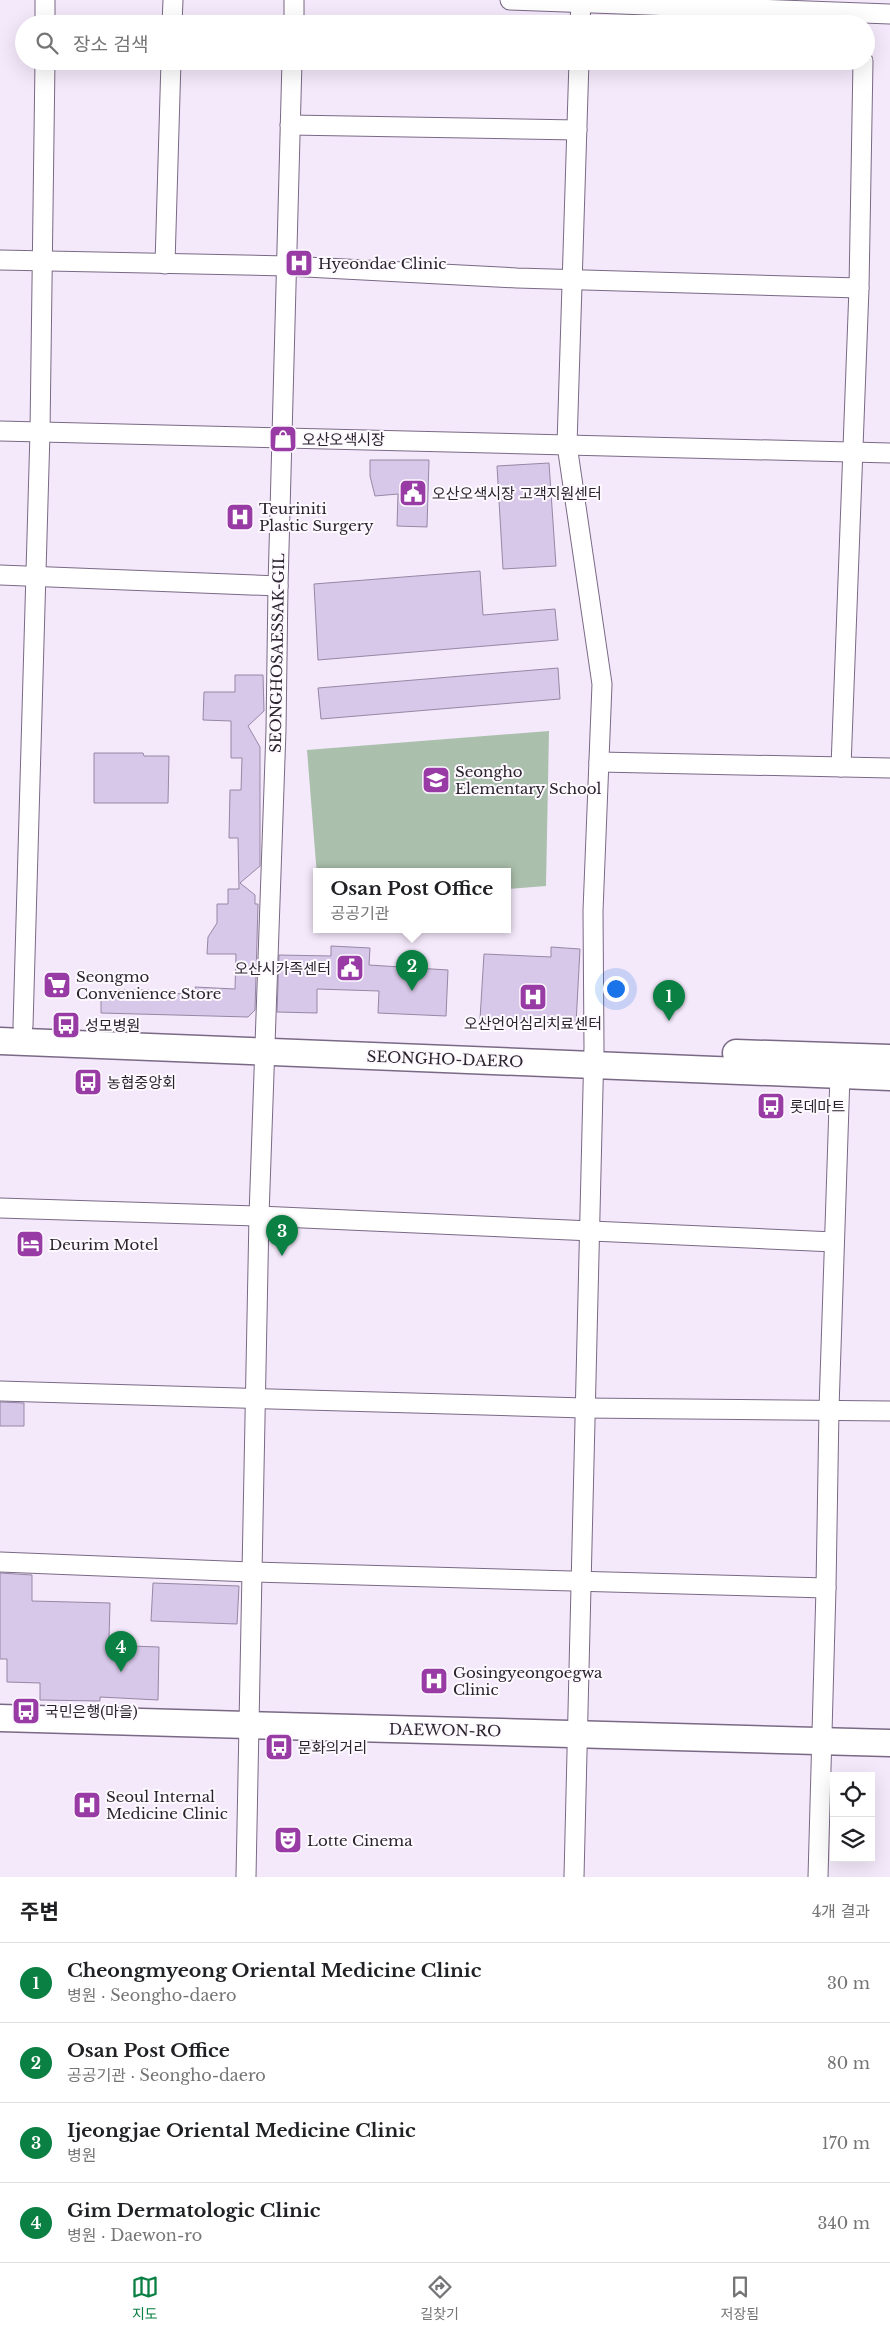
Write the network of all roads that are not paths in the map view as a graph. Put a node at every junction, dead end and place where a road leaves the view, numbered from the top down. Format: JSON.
{"nodes":[{"id":1,"x":46,"y":0,"type":"edge"},
{"id":2,"x":173,"y":0,"type":"edge"},
{"id":3,"x":294,"y":0,"type":"edge"},
{"id":4,"x":510,"y":0,"type":"edge"},
{"id":5,"x":581,"y":2,"type":"edge"},
{"id":6,"x":864,"y":12,"type":"edge"},
{"id":7,"x":890,"y":14,"type":"edge"},
{"id":8,"x":45,"y":15,"type":"edge"},
{"id":9,"x":172,"y":15,"type":"edge"},
{"id":10,"x":294,"y":15,"type":"edge"},
{"id":11,"x":580,"y":15,"type":"edge"},
{"id":12,"x":45,"y":70,"type":"edge"},
{"id":13,"x":171,"y":70,"type":"edge"},
{"id":14,"x":292,"y":70,"type":"edge"},
{"id":15,"x":579,"y":70,"type":"edge"},
{"id":16,"x":863,"y":70,"type":"edge"},
{"id":17,"x":290,"y":124,"type":"junction"},
{"id":18,"x":577,"y":130,"type":"junction"},
{"id":19,"x":0,"y":260,"type":"edge"},
{"id":20,"x":42,"y":261,"type":"junction"},
{"id":21,"x":165,"y":264,"type":"junction"},
{"id":22,"x":287,"y":266,"type":"junction"},
{"id":23,"x":572,"y":280,"type":"junction"},
{"id":24,"x":859,"y":288,"type":"junction"},
{"id":25,"x":0,"y":431,"type":"edge"},
{"id":26,"x":40,"y":432,"type":"junction"},
{"id":27,"x":283,"y":438,"type":"junction"},
{"id":28,"x":567,"y":445,"type":"junction"},
{"id":29,"x":853,"y":452,"type":"junction"},
{"id":30,"x":890,"y":453,"type":"edge"},
{"id":31,"x":0,"y":575,"type":"edge"},
{"id":32,"x":36,"y":576,"type":"junction"},
{"id":33,"x":278,"y":586,"type":"junction"},
{"id":34,"x":599,"y":762,"type":"junction"},
{"id":35,"x":841,"y":767,"type":"junction"},
{"id":36,"x":890,"y":768,"type":"edge"},
{"id":37,"x":11,"y":1026,"type":"edge"},
{"id":38,"x":0,"y":1041,"type":"edge"},
{"id":39,"x":265,"y":1044,"type":"junction"},
{"id":40,"x":594,"y":1056,"type":"junction"},
{"id":41,"x":890,"y":1058,"type":"edge"},
{"id":42,"x":840,"y":1075,"type":"junction"},
{"id":43,"x":890,"y":1077,"type":"edge"},
{"id":44,"x":0,"y":1208,"type":"edge"},
{"id":45,"x":259,"y":1216,"type":"junction"},
{"id":46,"x":590,"y":1232,"type":"junction"},
{"id":47,"x":834,"y":1242,"type":"junction"},
{"id":48,"x":0,"y":1391,"type":"edge"},
{"id":49,"x":255,"y":1398,"type":"junction"},
{"id":50,"x":584,"y":1408,"type":"junction"},
{"id":51,"x":829,"y":1409,"type":"junction"},
{"id":52,"x":890,"y":1411,"type":"edge"},
{"id":53,"x":0,"y":1562,"type":"edge"},
{"id":54,"x":251,"y":1572,"type":"junction"},
{"id":55,"x":580,"y":1581,"type":"junction"},
{"id":56,"x":826,"y":1588,"type":"junction"},
{"id":57,"x":0,"y":1718,"type":"edge"},
{"id":58,"x":248,"y":1726,"type":"junction"},
{"id":59,"x":576,"y":1732,"type":"junction"},
{"id":60,"x":821,"y":1741,"type":"junction"},
{"id":61,"x":890,"y":1743,"type":"edge"},
{"id":62,"x":246,"y":1877,"type":"edge"},
{"id":63,"x":574,"y":1877,"type":"edge"},
{"id":64,"x":818,"y":1877,"type":"edge"}],
"edges":[{"from":1,"to":8,"type":"street"},
{"from":2,"to":9,"type":"street"},
{"from":3,"to":10,"type":"street"},
{"from":4,"to":5,"type":"street"},
{"from":5,"to":6,"type":"street"},
{"from":5,"to":11,"type":"street"},
{"from":6,"to":7,"type":"street"},
{"from":12,"to":20,"type":"street"},
{"from":13,"to":21,"type":"street"},
{"from":14,"to":17,"type":"street","name":"SEONGHOSAESSAK-GIL"},
{"from":15,"to":18,"type":"street"},
{"from":16,"to":24,"type":"street"},
{"from":17,"to":18,"type":"street"},
{"from":17,"to":22,"type":"street","name":"SEONGHOSAESSAK-GIL"},
{"from":18,"to":23,"type":"street"},
{"from":19,"to":20,"type":"street"},
{"from":20,"to":21,"type":"street"},
{"from":20,"to":26,"type":"street"},
{"from":21,"to":22,"type":"street"},
{"from":22,"to":23,"type":"street"},
{"from":22,"to":27,"type":"street","name":"SEONGHOSAESSAK-GIL"},
{"from":23,"to":24,"type":"street"},
{"from":23,"to":28,"type":"street"},
{"from":24,"to":29,"type":"street"},
{"from":25,"to":26,"type":"street"},
{"from":26,"to":27,"type":"street"},
{"from":26,"to":32,"type":"street"},
{"from":27,"to":28,"type":"street"},
{"from":27,"to":33,"type":"street","name":"SEONGHOSAESSAK-GIL"},
{"from":28,"to":29,"type":"street"},
{"from":28,"to":34,"type":"street"},
{"from":29,"to":30,"type":"street"},
{"from":29,"to":35,"type":"street"},
{"from":31,"to":32,"type":"street"},
{"from":32,"to":33,"type":"street"},
{"from":32,"to":37,"type":"street"},
{"from":33,"to":39,"type":"street","name":"SEONGHOSAESSAK-GIL"},
{"from":34,"to":35,"type":"street"},
{"from":34,"to":40,"type":"street"},
{"from":35,"to":36,"type":"street"},
{"from":37,"to":39,"type":"main road","name":"SEONGHO-DAERO"},
{"from":38,"to":39,"type":"main road","name":"SEONGHO-DAERO"},
{"from":39,"to":40,"type":"main road","name":"SEONGHO-DAERO"},
{"from":39,"to":45,"type":"street","name":"SEONGHOSAESSAK-GIL"},
{"from":40,"to":41,"type":"main road","name":"SEONGHO-DAERO"},
{"from":40,"to":42,"type":"main road","name":"SEONGHO-DAERO"},
{"from":40,"to":46,"type":"street"},
{"from":42,"to":43,"type":"main road","name":"SEONGHO-DAERO"},
{"from":42,"to":47,"type":"street"},
{"from":44,"to":45,"type":"street"},
{"from":45,"to":46,"type":"street"},
{"from":45,"to":49,"type":"street","name":"SEONGHOSAESSAK-GIL"},
{"from":46,"to":47,"type":"street"},
{"from":46,"to":50,"type":"street"},
{"from":47,"to":51,"type":"street"},
{"from":48,"to":49,"type":"street"},
{"from":49,"to":50,"type":"street"},
{"from":49,"to":54,"type":"street","name":"SEONGHOSAESSAK-GIL"},
{"from":50,"to":51,"type":"street"},
{"from":50,"to":55,"type":"street"},
{"from":51,"to":52,"type":"street"},
{"from":51,"to":56,"type":"street"},
{"from":53,"to":54,"type":"street"},
{"from":54,"to":55,"type":"street"},
{"from":54,"to":58,"type":"street","name":"SEONGHOSAESSAK-GIL"},
{"from":55,"to":56,"type":"street"},
{"from":55,"to":59,"type":"street"},
{"from":56,"to":60,"type":"street"},
{"from":57,"to":58,"type":"main road","name":"DAEWON-RO"},
{"from":58,"to":59,"type":"main road","name":"DAEWON-RO"},
{"from":58,"to":62,"type":"street","name":"SEONGHOSAESSAK-GIL"},
{"from":59,"to":60,"type":"main road","name":"DAEWON-RO"},
{"from":59,"to":63,"type":"street"},
{"from":60,"to":61,"type":"main road","name":"DAEWON-RO"},
{"from":60,"to":64,"type":"street"}]}
